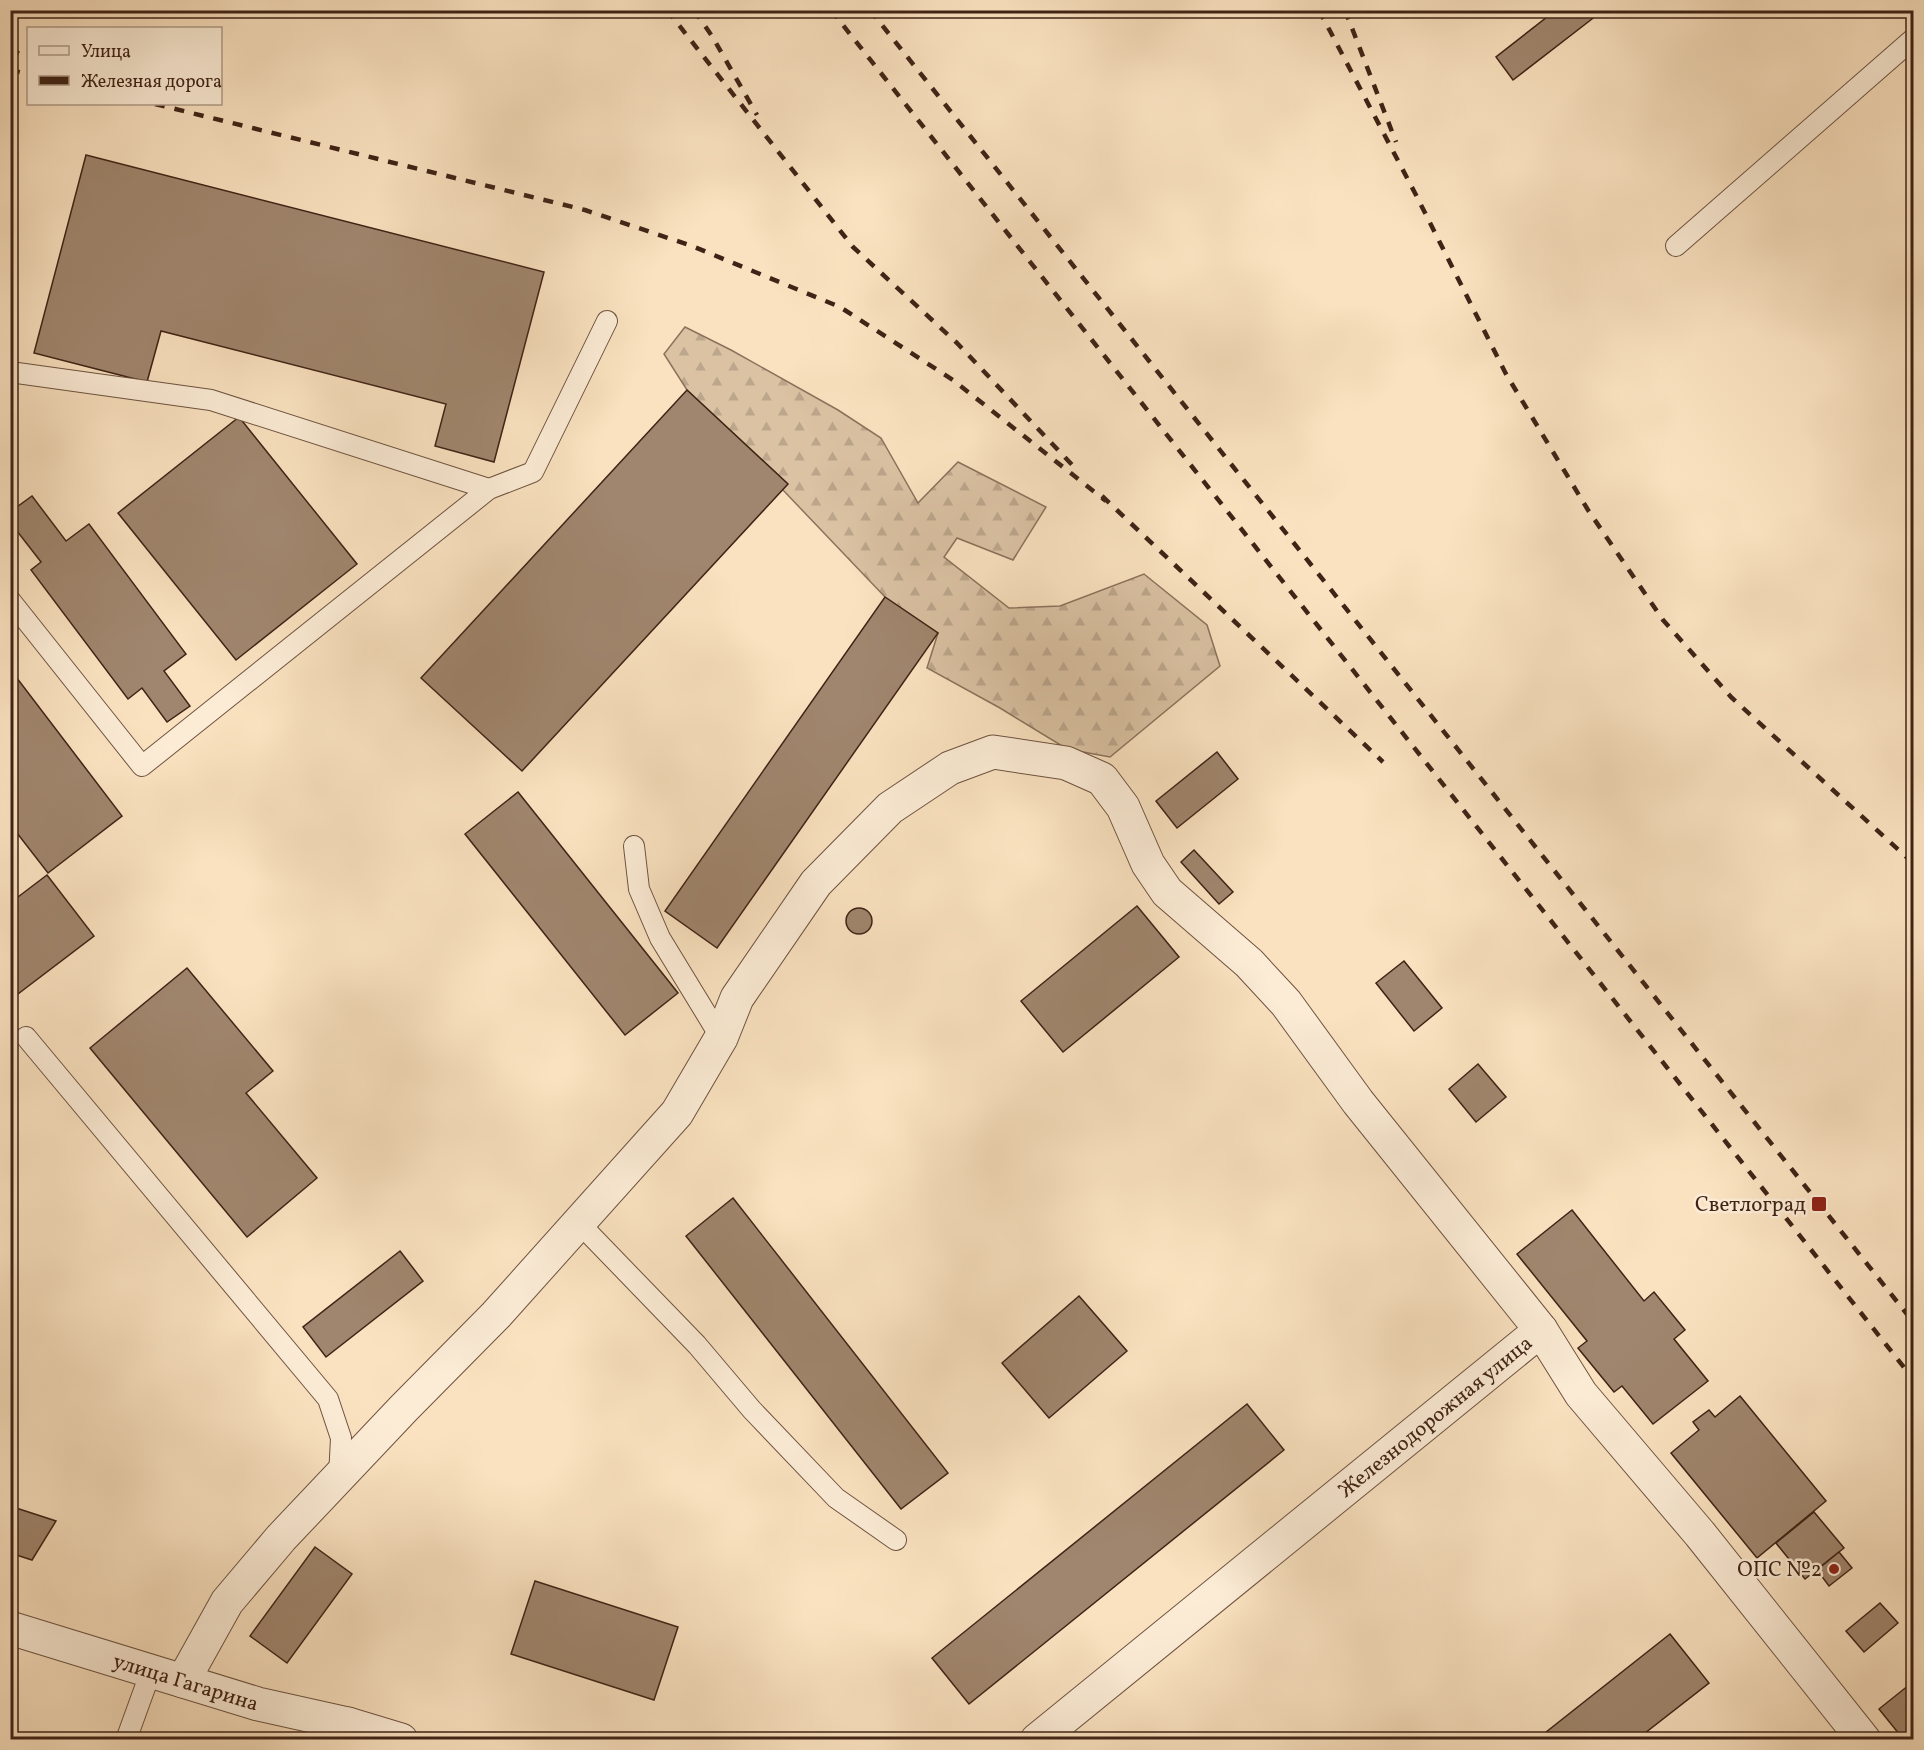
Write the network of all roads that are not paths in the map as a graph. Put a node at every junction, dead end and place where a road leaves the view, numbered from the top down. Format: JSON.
{"nodes":[{"id":1,"x":1914,"y":38,"type":"edge"},
{"id":2,"x":1676,"y":246,"type":"dead end"},
{"id":3,"x":608,"y":321,"type":"dead end"},
{"id":4,"x":10,"y":372,"type":"edge"},
{"id":5,"x":489,"y":489,"type":"junction"},
{"id":6,"x":10,"y":600,"type":"edge"},
{"id":7,"x":634,"y":846,"type":"dead end"},
{"id":8,"x":26,"y":1037,"type":"dead end"},
{"id":9,"x":721,"y":1038,"type":"junction"},
{"id":10,"x":579,"y":1223,"type":"junction"},
{"id":11,"x":1541,"y":1330,"type":"junction"},
{"id":12,"x":339,"y":1477,"type":"junction"},
{"id":13,"x":896,"y":1540,"type":"dead end"},
{"id":14,"x":10,"y":1628,"type":"edge"},
{"id":15,"x":151,"y":1671,"type":"junction"},
{"id":16,"x":183,"y":1680,"type":"junction"},
{"id":17,"x":350,"y":1732,"type":"edge"},
{"id":18,"x":126,"y":1740,"type":"edge"},
{"id":19,"x":401,"y":1740,"type":"edge"},
{"id":20,"x":1037,"y":1740,"type":"edge"},
{"id":21,"x":1864,"y":1740,"type":"edge"}],
"edges":[{"from":1,"to":2,"type":"lane"},
{"from":3,"to":5,"type":"lane"},
{"from":4,"to":5,"type":"lane"},
{"from":5,"to":6,"type":"lane"},
{"from":7,"to":9,"type":"lane"},
{"from":8,"to":12,"type":"lane"},
{"from":9,"to":10,"type":"street"},
{"from":9,"to":11,"type":"street"},
{"from":10,"to":12,"type":"street"},
{"from":10,"to":13,"type":"lane"},
{"from":11,"to":20,"type":"street","name":"Железнодорожная улица"},
{"from":11,"to":21,"type":"street","name":"Железнодорожная улица"},
{"from":12,"to":16,"type":"street"},
{"from":14,"to":15,"type":"street","name":"улица Гагарина"},
{"from":15,"to":16,"type":"street","name":"улица Гагарина"},
{"from":15,"to":18,"type":"lane"},
{"from":16,"to":17,"type":"street","name":"улица Гагарина"},
{"from":17,"to":19,"type":"street","name":"улица Гагарина"}]}
